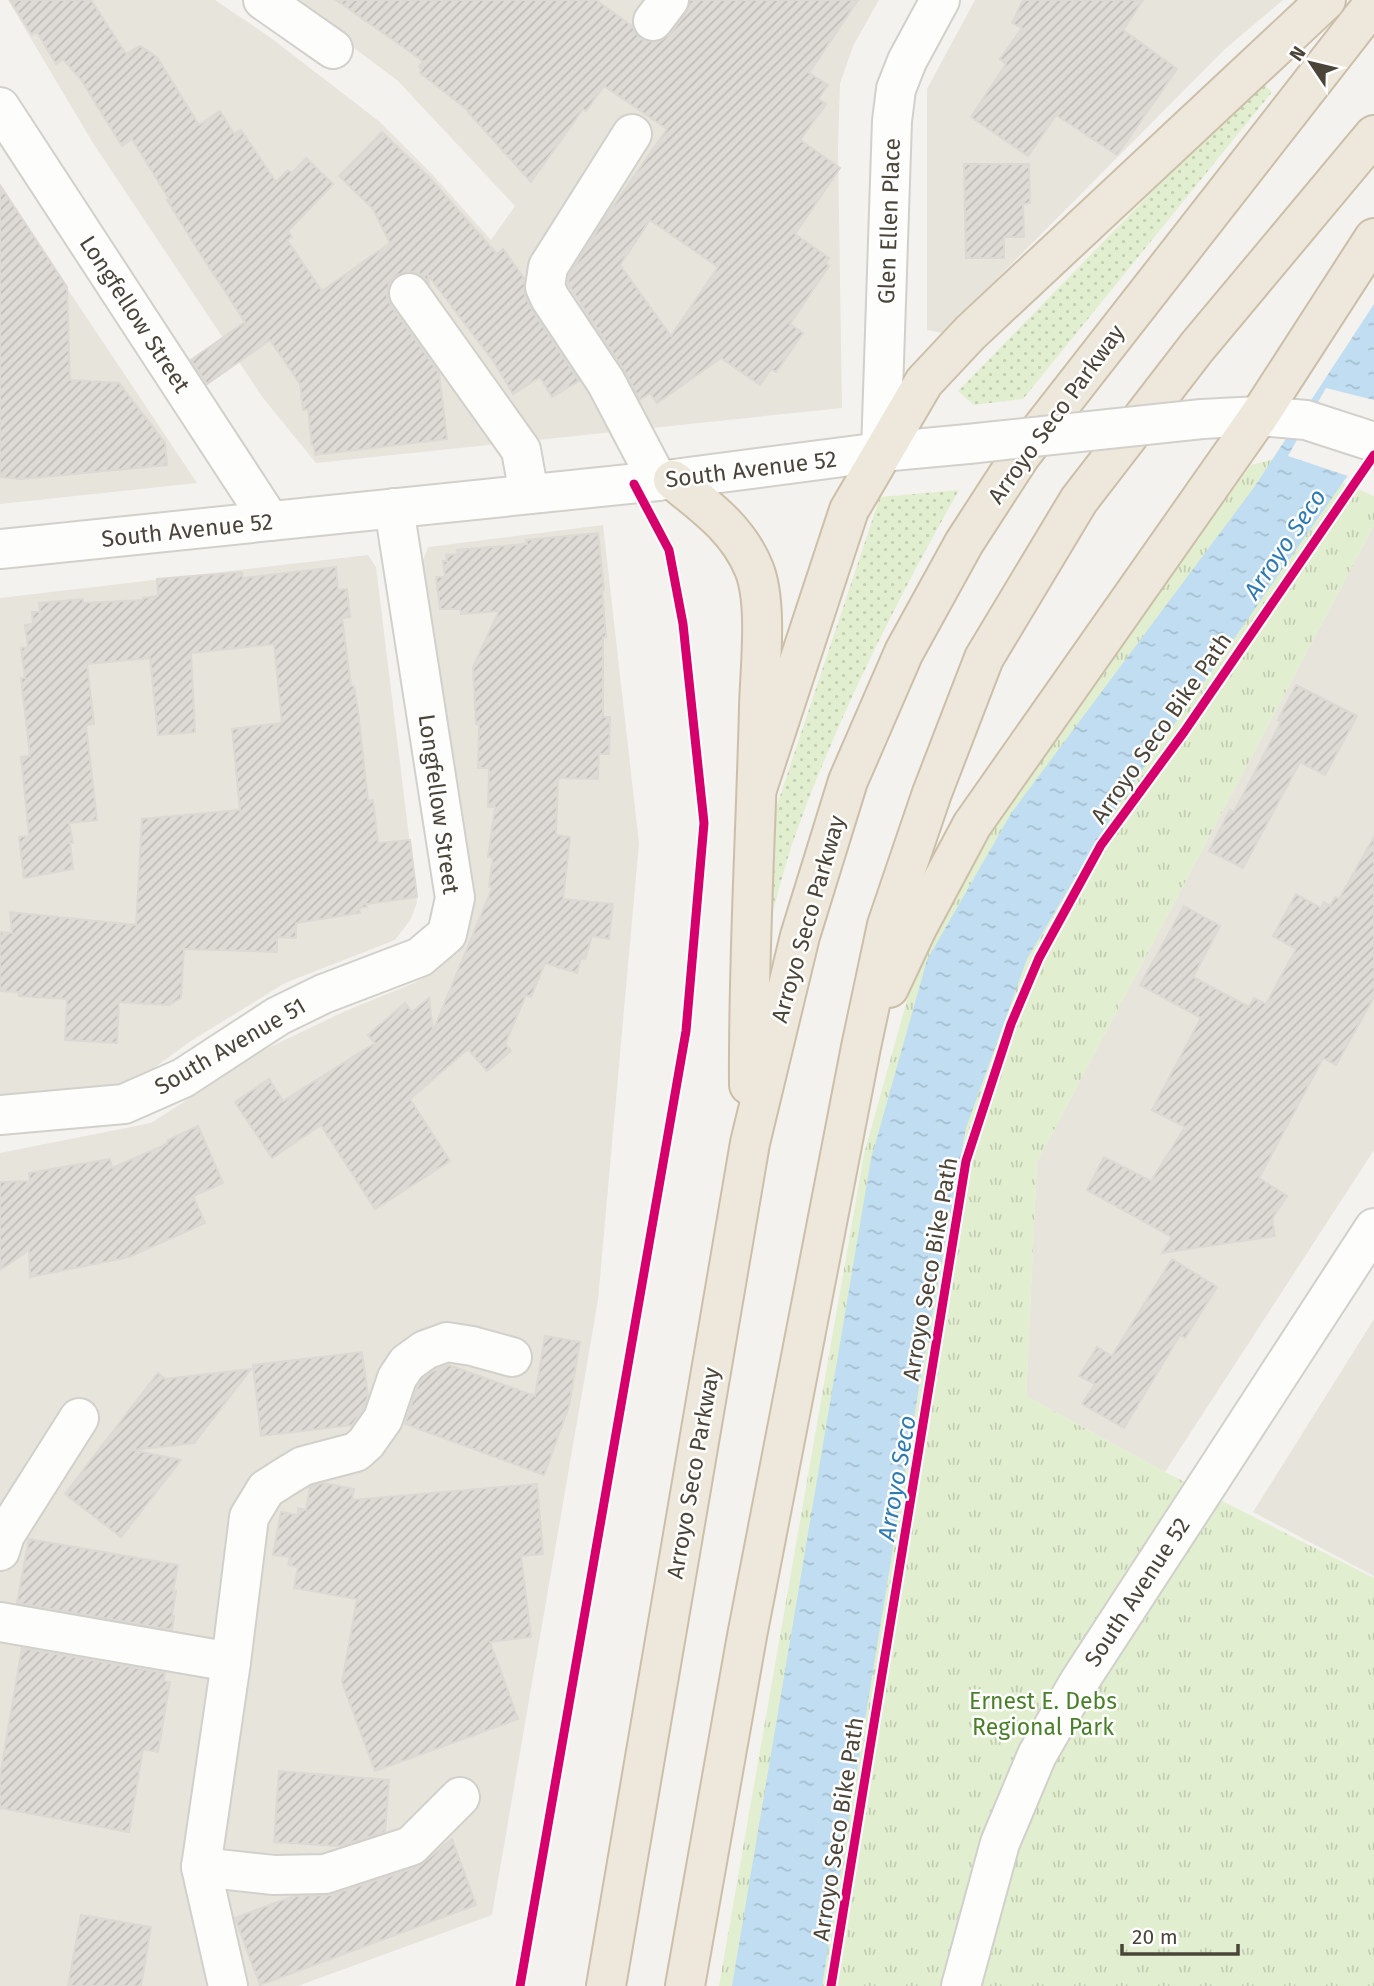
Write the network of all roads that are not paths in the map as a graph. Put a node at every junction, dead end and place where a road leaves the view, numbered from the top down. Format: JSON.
{"nodes":[{"id":1,"x":263,"y":0,"type":"edge"},
{"id":2,"x":940,"y":0,"type":"edge"},
{"id":3,"x":1326,"y":0,"type":"edge"},
{"id":4,"x":1374,"y":3,"type":"edge"},
{"id":5,"x":333,"y":49,"type":"dead end"},
{"id":6,"x":0,"y":107,"type":"edge"},
{"id":7,"x":632,"y":134,"type":"dead end"},
{"id":8,"x":1374,"y":135,"type":"edge"},
{"id":9,"x":1374,"y":238,"type":"edge"},
{"id":10,"x":409,"y":293,"type":"dead end"},
{"id":11,"x":1259,"y":416,"type":"junction"},
{"id":12,"x":1374,"y":442,"type":"edge"},
{"id":13,"x":881,"y":452,"type":"junction"},
{"id":14,"x":665,"y":480,"type":"junction"},
{"id":15,"x":528,"y":494,"type":"junction"},
{"id":16,"x":394,"y":508,"type":"junction"},
{"id":17,"x":270,"y":521,"type":"junction"},
{"id":18,"x":0,"y":549,"type":"edge"},
{"id":19,"x":757,"y":789,"type":"junction"},
{"id":20,"x":447,"y":934,"type":"joint"},
{"id":21,"x":861,"y":1047,"type":"junction"},
{"id":22,"x":0,"y":1115,"type":"edge"},
{"id":23,"x":750,"y":1143,"type":"junction"},
{"id":24,"x":1374,"y":1228,"type":"edge"},
{"id":25,"x":512,"y":1357,"type":"dead end"},
{"id":26,"x":79,"y":1418,"type":"dead end"},
{"id":27,"x":0,"y":1551,"type":"edge"},
{"id":28,"x":0,"y":1622,"type":"edge"},
{"id":29,"x":231,"y":1662,"type":"junction"},
{"id":30,"x":460,"y":1797,"type":"dead end"},
{"id":31,"x":201,"y":1867,"type":"junction"},
{"id":32,"x":228,"y":1986,"type":"edge"},
{"id":33,"x":606,"y":1986,"type":"edge"},
{"id":34,"x":685,"y":1986,"type":"edge"},
{"id":35,"x":961,"y":1986,"type":"edge"}],
"edges":[{"from":1,"to":5,"type":"street"},
{"from":2,"to":13,"type":"street","name":"Glen Ellen Place"},
{"from":3,"to":13,"type":"highway"},
{"from":4,"to":23,"type":"highway","name":"Arroyo Seco Parkway"},
{"from":6,"to":17,"type":"street","name":"Longfellow Street"},
{"from":7,"to":14,"type":"street"},
{"from":8,"to":21,"type":"highway"},
{"from":9,"to":11,"type":"highway"},
{"from":10,"to":15,"type":"street"},
{"from":11,"to":12,"type":"street","name":"South Avenue 52"},
{"from":11,"to":13,"type":"street","name":"South Avenue 52","bridge":true},
{"from":11,"to":21,"type":"highway"},
{"from":13,"to":14,"type":"street","name":"South Avenue 52"},
{"from":13,"to":19,"type":"highway"},
{"from":14,"to":15,"type":"street","name":"South Avenue 52"},
{"from":14,"to":19,"type":"highway"},
{"from":15,"to":16,"type":"street","name":"South Avenue 52"},
{"from":16,"to":17,"type":"street","name":"South Avenue 52"},
{"from":16,"to":20,"type":"street","name":"Longfellow Street"},
{"from":17,"to":18,"type":"street","name":"South Avenue 52"},
{"from":19,"to":23,"type":"highway"},
{"from":20,"to":22,"type":"street","name":"South Avenue 51"},
{"from":21,"to":34,"type":"highway"},
{"from":23,"to":33,"type":"highway","name":"Arroyo Seco Parkway"},
{"from":24,"to":35,"type":"street","name":"South Avenue 52"},
{"from":25,"to":29,"type":"street"},
{"from":26,"to":27,"type":"street"},
{"from":28,"to":29,"type":"street"},
{"from":29,"to":31,"type":"street"},
{"from":30,"to":31,"type":"street"},
{"from":31,"to":32,"type":"street"}]}
